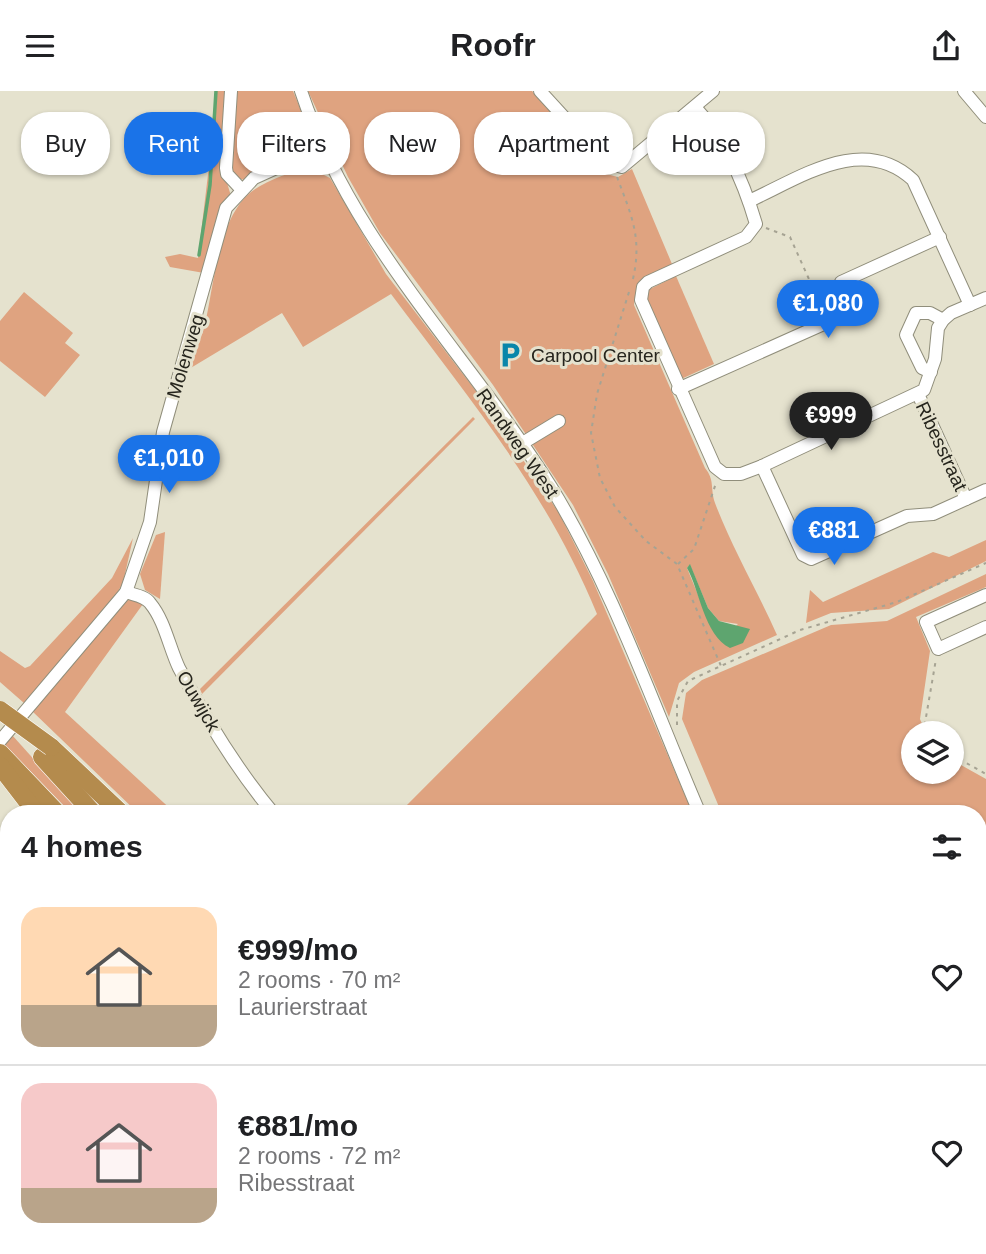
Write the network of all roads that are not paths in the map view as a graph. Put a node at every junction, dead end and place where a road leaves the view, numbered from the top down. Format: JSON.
{"nodes":[{"id":1,"x":231,"y":91,"type":"edge"},
{"id":2,"x":301,"y":91,"type":"edge"},
{"id":3,"x":713,"y":91,"type":"edge"},
{"id":4,"x":964,"y":91,"type":"edge"},
{"id":5,"x":547,"y":93,"type":"edge"},
{"id":6,"x":695,"y":107,"type":"junction"},
{"id":7,"x":309,"y":112,"type":"edge"},
{"id":8,"x":986,"y":117,"type":"edge"},
{"id":9,"x":261,"y":175,"type":"edge"},
{"id":10,"x":338,"y":175,"type":"edge"},
{"id":11,"x":242,"y":190,"type":"junction"},
{"id":12,"x":749,"y":201,"type":"junction"},
{"id":13,"x":940,"y":237,"type":"junction"},
{"id":14,"x":986,"y":298,"type":"edge"},
{"id":15,"x":970,"y":305,"type":"junction"},
{"id":16,"x":943,"y":320,"type":"junction"},
{"id":17,"x":931,"y":372,"type":"junction"},
{"id":18,"x":678,"y":389,"type":"junction"},
{"id":19,"x":918,"y":394,"type":"junction"},
{"id":20,"x":559,"y":421,"type":"dead end"},
{"id":21,"x":521,"y":444,"type":"junction"},
{"id":22,"x":762,"y":466,"type":"junction"},
{"id":23,"x":986,"y":490,"type":"edge"},
{"id":24,"x":967,"y":499,"type":"junction"},
{"id":25,"x":126,"y":592,"type":"junction"},
{"id":26,"x":986,"y":595,"type":"edge"},
{"id":27,"x":986,"y":627,"type":"edge"},
{"id":28,"x":0,"y":713,"type":"edge"},
{"id":29,"x":0,"y":741,"type":"edge"},
{"id":30,"x":47,"y":752,"type":"junction"},
{"id":31,"x":0,"y":753,"type":"edge"},
{"id":32,"x":0,"y":765,"type":"edge"},
{"id":33,"x":20,"y":782,"type":"junction"},
{"id":34,"x":32,"y":805,"type":"edge"},
{"id":35,"x":47,"y":805,"type":"edge"},
{"id":36,"x":87,"y":805,"type":"edge"},
{"id":37,"x":111,"y":805,"type":"edge"},
{"id":38,"x":267,"y":805,"type":"edge"},
{"id":39,"x":696,"y":805,"type":"edge"}],
"edges":[{"from":1,"to":11,"type":"street"},
{"from":2,"to":7,"type":"street","name":"Randweg West"},
{"from":3,"to":6,"type":"street"},
{"from":4,"to":8,"type":"street"},
{"from":5,"to":6,"type":"street"},
{"from":6,"to":12,"type":"street"},
{"from":9,"to":11,"type":"street","name":"Molenweg"},
{"from":10,"to":21,"type":"street","name":"Randweg West"},
{"from":11,"to":25,"type":"street","name":"Molenweg"},
{"from":12,"to":13,"type":"street"},
{"from":12,"to":18,"type":"street"},
{"from":13,"to":15,"type":"street"},
{"from":13,"to":18,"type":"street"},
{"from":14,"to":15,"type":"street"},
{"from":15,"to":16,"type":"street"},
{"from":16,"to":17,"type":"street"},
{"from":16,"to":17,"type":"street"},
{"from":17,"to":19,"type":"street"},
{"from":18,"to":22,"type":"street"},
{"from":19,"to":22,"type":"street"},
{"from":19,"to":24,"type":"street","name":"Ribesstraat"},
{"from":20,"to":21,"type":"street"},
{"from":21,"to":39,"type":"street","name":"Randweg West"},
{"from":22,"to":24,"type":"street","name":"Ribesstraat"},
{"from":23,"to":24,"type":"street","name":"Ribesstraat"},
{"from":25,"to":29,"type":"street","name":"Molenweg"},
{"from":25,"to":38,"type":"street","name":"Ouwijck"},
{"from":26,"to":27,"type":"street"},
{"from":28,"to":30,"type":"highway"},
{"from":30,"to":36,"type":"highway"},
{"from":30,"to":37,"type":"highway"},
{"from":31,"to":33,"type":"highway"},
{"from":32,"to":33,"type":"highway"},
{"from":33,"to":34,"type":"highway"},
{"from":33,"to":35,"type":"highway"}]}
